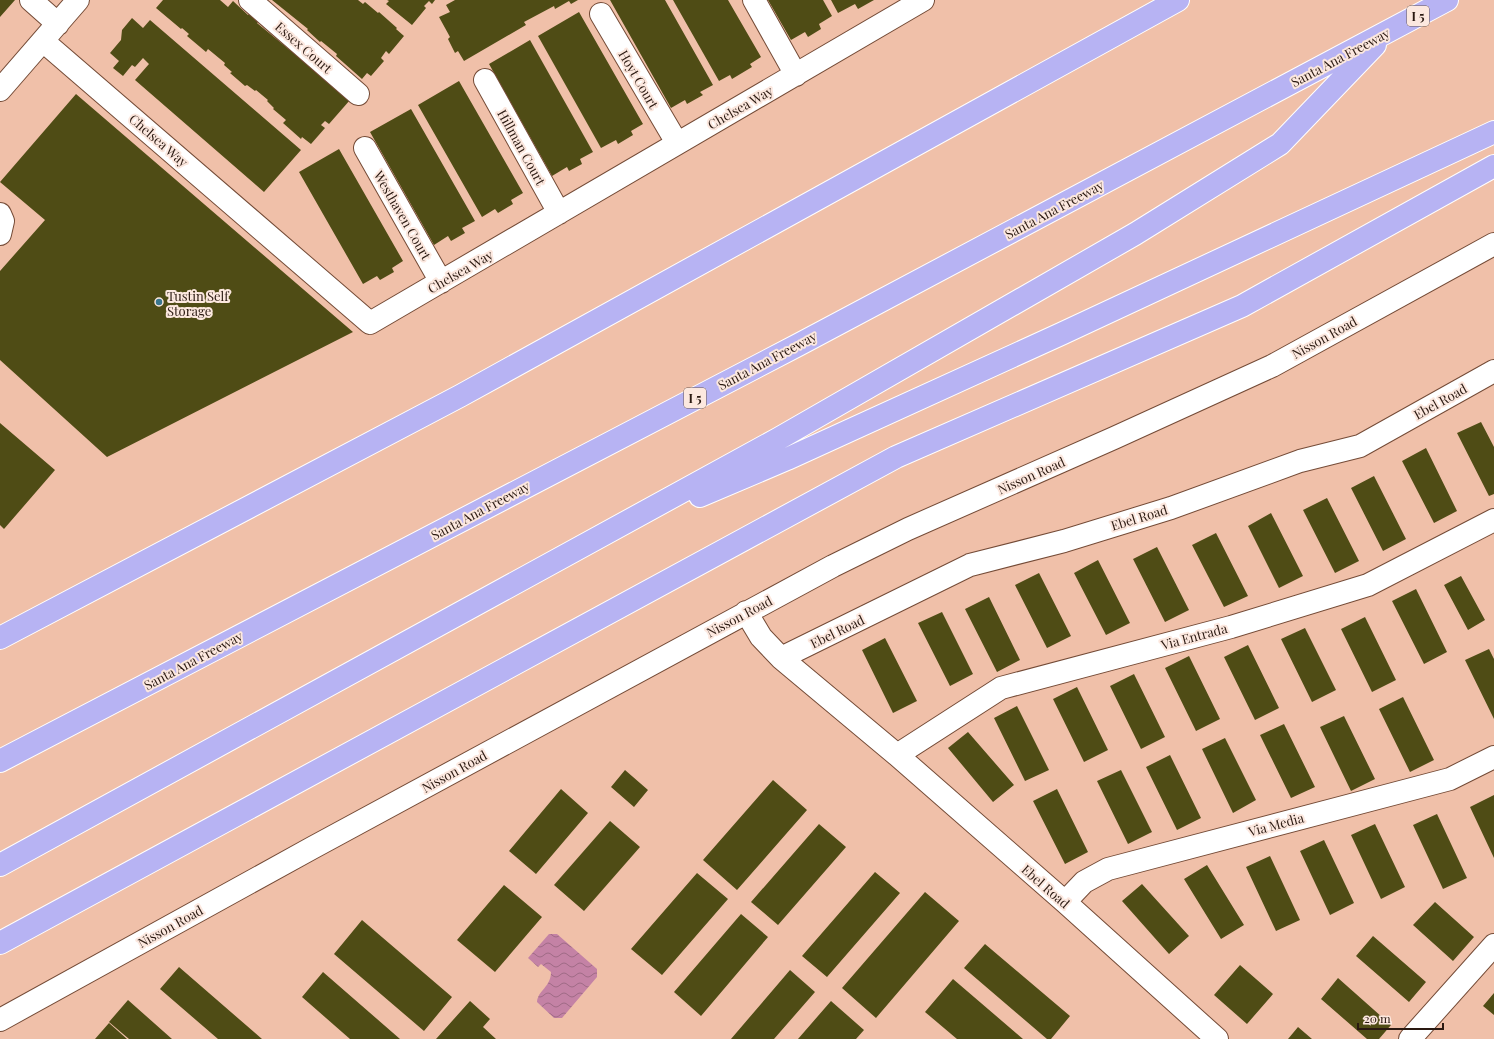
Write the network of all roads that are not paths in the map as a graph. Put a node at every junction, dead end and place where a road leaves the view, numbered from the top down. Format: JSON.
{"nodes":[{"id":1,"x":32,"y":0,"type":"edge"},
{"id":2,"x":78,"y":0,"type":"edge"},
{"id":3,"x":250,"y":0,"type":"edge"},
{"id":4,"x":754,"y":0,"type":"edge"},
{"id":5,"x":1178,"y":0,"type":"edge"},
{"id":6,"x":1447,"y":0,"type":"edge"},
{"id":7,"x":916,"y":2,"type":"edge"},
{"id":8,"x":1160,"y":7,"type":"edge"},
{"id":9,"x":602,"y":14,"type":"dead end"},
{"id":10,"x":58,"y":24,"type":"junction"},
{"id":11,"x":1389,"y":31,"type":"junction"},
{"id":12,"x":43,"y":41,"type":"junction"},
{"id":13,"x":796,"y":75,"type":"junction"},
{"id":14,"x":485,"y":80,"type":"dead end"},
{"id":15,"x":0,"y":90,"type":"edge"},
{"id":16,"x":358,"y":94,"type":"dead end"},
{"id":17,"x":1494,"y":132,"type":"edge"},
{"id":18,"x":677,"y":144,"type":"junction"},
{"id":19,"x":365,"y":148,"type":"dead end"},
{"id":20,"x":1494,"y":166,"type":"edge"},
{"id":21,"x":559,"y":213,"type":"junction"},
{"id":22,"x":0,"y":214,"type":"edge"},
{"id":23,"x":0,"y":234,"type":"edge"},
{"id":24,"x":1494,"y":244,"type":"edge"},
{"id":25,"x":441,"y":282,"type":"junction"},
{"id":26,"x":1494,"y":371,"type":"edge"},
{"id":27,"x":1494,"y":520,"type":"edge"},
{"id":28,"x":585,"y":545,"type":"junction"},
{"id":29,"x":746,"y":612,"type":"junction"},
{"id":30,"x":0,"y":638,"type":"edge"},
{"id":31,"x":781,"y":658,"type":"junction"},
{"id":32,"x":897,"y":755,"type":"junction"},
{"id":33,"x":1494,"y":757,"type":"edge"},
{"id":34,"x":0,"y":761,"type":"edge"},
{"id":35,"x":0,"y":865,"type":"edge"},
{"id":36,"x":1065,"y":902,"type":"junction"},
{"id":37,"x":0,"y":943,"type":"edge"},
{"id":38,"x":1494,"y":945,"type":"edge"},
{"id":39,"x":0,"y":1020,"type":"edge"},
{"id":40,"x":1217,"y":1039,"type":"edge"},
{"id":41,"x":1410,"y":1039,"type":"edge"}],
"edges":[{"from":1,"to":10,"type":"street"},
{"from":2,"to":10,"type":"street"},
{"from":3,"to":16,"type":"street","name":"Essex Court"},
{"from":4,"to":13,"type":"street"},
{"from":5,"to":8,"type":"highway"},
{"from":6,"to":11,"type":"highway","name":"Santa Ana Freeway","number":"I 5"},
{"from":7,"to":13,"type":"street","name":"Chelsea Way"},
{"from":8,"to":30,"type":"highway"},
{"from":9,"to":18,"type":"street","name":"Hoyt Court"},
{"from":10,"to":12,"type":"street"},
{"from":11,"to":28,"type":"highway"},
{"from":11,"to":34,"type":"highway","name":"Santa Ana Freeway","number":"I 5"},
{"from":12,"to":15,"type":"street"},
{"from":12,"to":25,"type":"street","name":"Chelsea Way"},
{"from":13,"to":18,"type":"street","name":"Chelsea Way"},
{"from":14,"to":21,"type":"street","name":"Hillman Court"},
{"from":17,"to":28,"type":"highway"},
{"from":18,"to":21,"type":"street","name":"Chelsea Way"},
{"from":19,"to":25,"type":"street","name":"Westhaven Court"},
{"from":20,"to":37,"type":"highway"},
{"from":21,"to":25,"type":"street","name":"Chelsea Way"},
{"from":22,"to":23,"type":"street"},
{"from":24,"to":29,"type":"street","name":"Nisson Road"},
{"from":26,"to":31,"type":"street","name":"Ebel Road"},
{"from":27,"to":32,"type":"street","name":"Via Entrada"},
{"from":28,"to":35,"type":"highway"},
{"from":29,"to":31,"type":"street","name":"Ebel Road"},
{"from":29,"to":39,"type":"street","name":"Nisson Road"},
{"from":31,"to":32,"type":"street","name":"Ebel Road"},
{"from":32,"to":36,"type":"street","name":"Ebel Road"},
{"from":33,"to":36,"type":"street","name":"Via Media"},
{"from":36,"to":40,"type":"street","name":"Ebel Road"},
{"from":38,"to":41,"type":"street"}]}
